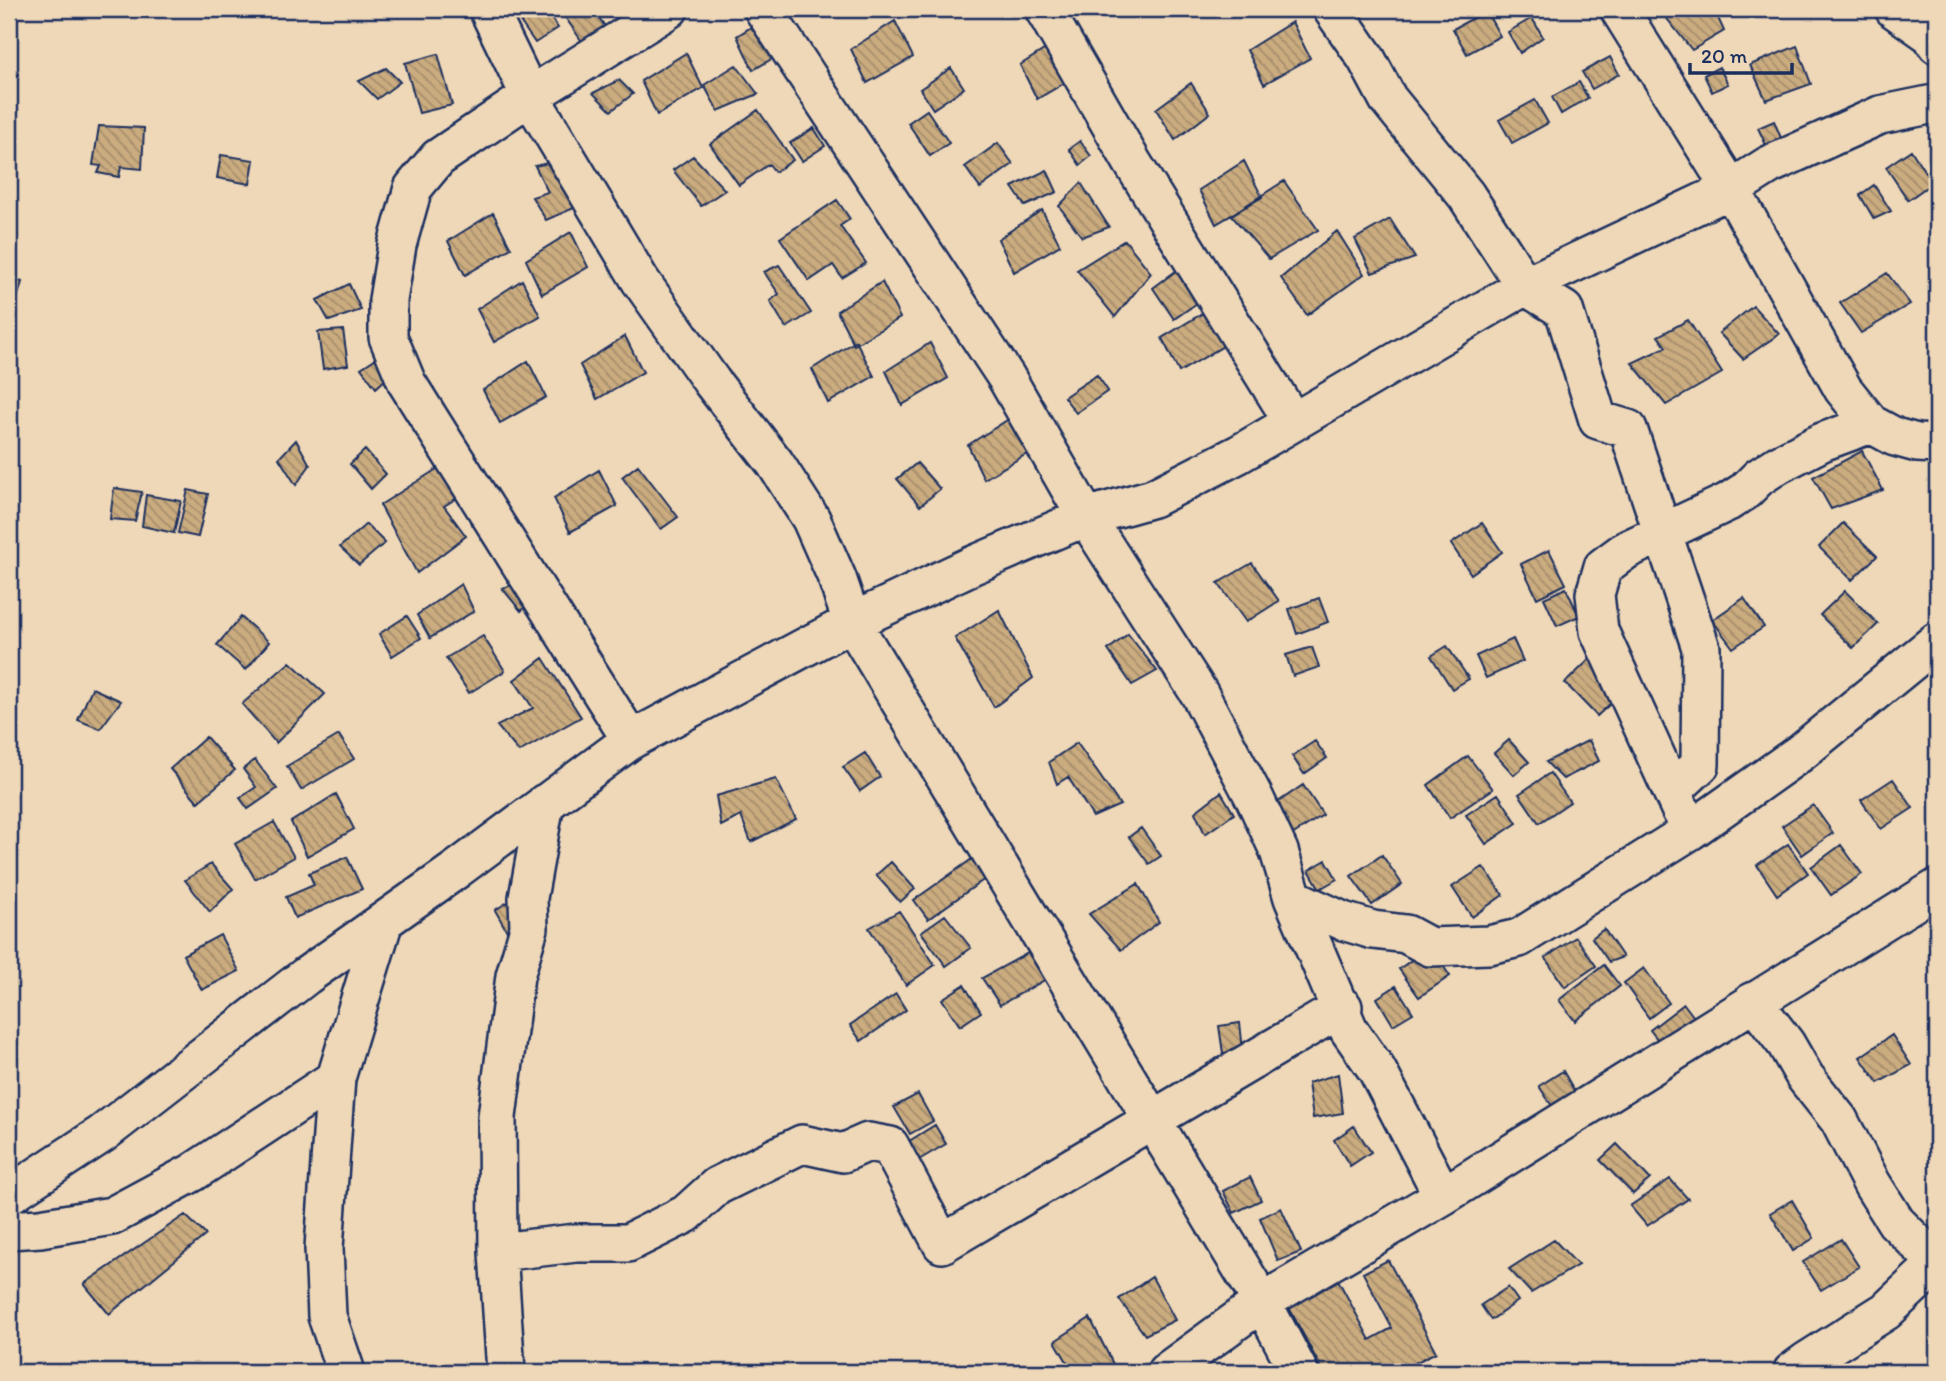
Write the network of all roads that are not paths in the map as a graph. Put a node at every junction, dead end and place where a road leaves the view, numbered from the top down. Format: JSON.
{"nodes":[{"id":1,"x":488,"y":9,"type":"edge"},
{"id":2,"x":669,"y":9,"type":"edge"},
{"id":3,"x":763,"y":9,"type":"edge"},
{"id":4,"x":1044,"y":9,"type":"edge"},
{"id":5,"x":1332,"y":9,"type":"edge"},
{"id":6,"x":1619,"y":9,"type":"edge"},
{"id":7,"x":1894,"y":9,"type":"edge"},
{"id":8,"x":1937,"y":45,"type":"edge"},
{"id":9,"x":530,"y":96,"type":"junction"},
{"id":10,"x":1937,"y":105,"type":"edge"},
{"id":11,"x":1731,"y":188,"type":"junction"},
{"id":12,"x":1525,"y":286,"type":"junction"},
{"id":13,"x":1293,"y":422,"type":"junction"},
{"id":14,"x":1871,"y":424,"type":"junction"},
{"id":15,"x":1937,"y":444,"type":"edge"},
{"id":16,"x":1086,"y":517,"type":"junction"},
{"id":17,"x":1662,"y":533,"type":"junction"},
{"id":18,"x":852,"y":622,"type":"junction"},
{"id":19,"x":1937,"y":641,"type":"edge"},
{"id":20,"x":631,"y":740,"type":"junction"},
{"id":21,"x":1672,"y":791,"type":"junction"},
{"id":22,"x":545,"y":803,"type":"junction"},
{"id":23,"x":1690,"y":831,"type":"junction"},
{"id":24,"x":1937,"y":888,"type":"edge"},
{"id":25,"x":1293,"y":898,"type":"junction"},
{"id":26,"x":384,"y":920,"type":"junction"},
{"id":27,"x":1753,"y":1001,"type":"junction"},
{"id":28,"x":1341,"y":1007,"type":"junction"},
{"id":29,"x":336,"y":1078,"type":"junction"},
{"id":30,"x":1152,"y":1119,"type":"junction"},
{"id":31,"x":9,"y":1195,"type":"edge"},
{"id":32,"x":1443,"y":1196,"type":"junction"},
{"id":33,"x":9,"y":1230,"type":"edge"},
{"id":34,"x":498,"y":1252,"type":"junction"},
{"id":35,"x":1937,"y":1263,"type":"edge"},
{"id":36,"x":1262,"y":1302,"type":"junction"},
{"id":37,"x":346,"y":1372,"type":"edge"},
{"id":38,"x":506,"y":1372,"type":"edge"},
{"id":39,"x":1166,"y":1372,"type":"edge"},
{"id":40,"x":1299,"y":1372,"type":"edge"},
{"id":41,"x":1792,"y":1372,"type":"edge"}],
"edges":[{"from":1,"to":9,"type":"street"},
{"from":2,"to":9,"type":"street"},
{"from":3,"to":16,"type":"street"},
{"from":4,"to":13,"type":"street"},
{"from":5,"to":12,"type":"street"},
{"from":6,"to":11,"type":"street"},
{"from":7,"to":8,"type":"street"},
{"from":9,"to":18,"type":"street"},
{"from":9,"to":20,"type":"street"},
{"from":10,"to":11,"type":"street"},
{"from":11,"to":12,"type":"street"},
{"from":11,"to":14,"type":"street"},
{"from":12,"to":13,"type":"street"},
{"from":12,"to":17,"type":"street"},
{"from":13,"to":16,"type":"street"},
{"from":14,"to":15,"type":"street"},
{"from":14,"to":17,"type":"street"},
{"from":16,"to":18,"type":"street"},
{"from":16,"to":25,"type":"street"},
{"from":17,"to":21,"type":"street"},
{"from":17,"to":21,"type":"street"},
{"from":18,"to":20,"type":"street"},
{"from":18,"to":30,"type":"street"},
{"from":19,"to":23,"type":"street"},
{"from":20,"to":22,"type":"street"},
{"from":21,"to":23,"type":"street"},
{"from":22,"to":26,"type":"street"},
{"from":22,"to":34,"type":"street"},
{"from":23,"to":25,"type":"street"},
{"from":24,"to":27,"type":"street"},
{"from":25,"to":28,"type":"street"},
{"from":26,"to":29,"type":"street"},
{"from":26,"to":31,"type":"street"},
{"from":27,"to":32,"type":"street"},
{"from":27,"to":35,"type":"street"},
{"from":28,"to":30,"type":"street"},
{"from":28,"to":32,"type":"street"},
{"from":29,"to":33,"type":"street"},
{"from":29,"to":37,"type":"street"},
{"from":30,"to":34,"type":"street"},
{"from":30,"to":36,"type":"street"},
{"from":32,"to":36,"type":"street"},
{"from":34,"to":38,"type":"street"},
{"from":35,"to":41,"type":"street"},
{"from":36,"to":39,"type":"street"},
{"from":36,"to":40,"type":"street"}]}
